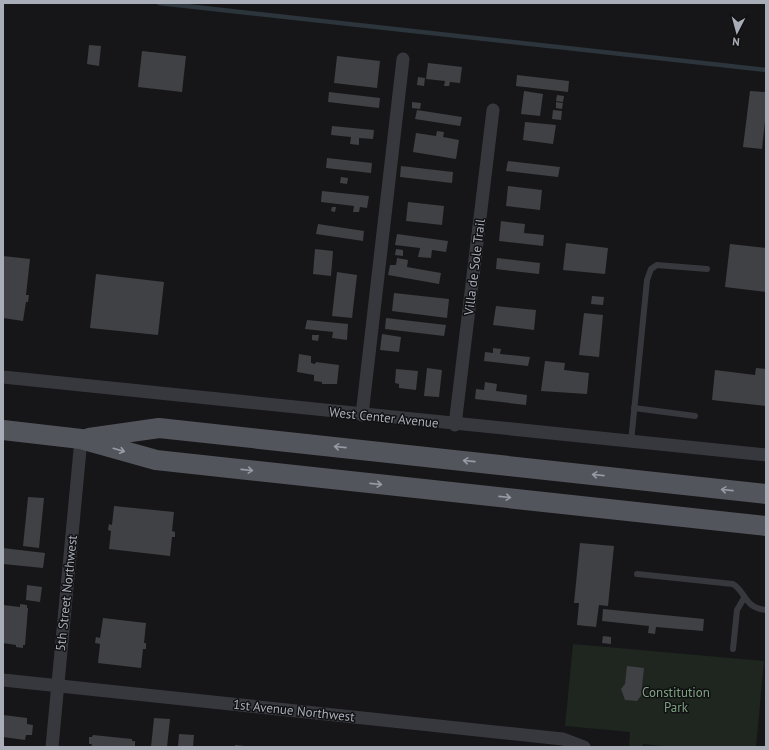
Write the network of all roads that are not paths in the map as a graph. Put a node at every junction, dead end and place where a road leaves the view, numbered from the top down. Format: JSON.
{"nodes":[{"id":1,"x":403,"y":59,"type":"dead end"},
{"id":2,"x":493,"y":110,"type":"dead end"},
{"id":3,"x":707,"y":269,"type":"dead end"},
{"id":4,"x":3,"y":377,"type":"edge"},
{"id":5,"x":634,"y":408,"type":"junction"},
{"id":6,"x":362,"y":415,"type":"junction"},
{"id":7,"x":695,"y":416,"type":"dead end"},
{"id":8,"x":455,"y":425,"type":"junction"},
{"id":9,"x":3,"y":430,"type":"edge"},
{"id":10,"x":81,"y":439,"type":"junction"},
{"id":11,"x":631,"y":442,"type":"junction"},
{"id":12,"x":766,"y":455,"type":"edge"},
{"id":13,"x":766,"y":494,"type":"edge"},
{"id":14,"x":766,"y":526,"type":"edge"},
{"id":15,"x":636,"y":574,"type":"dead end"},
{"id":16,"x":744,"y":598,"type":"junction"},
{"id":17,"x":766,"y":610,"type":"edge"},
{"id":18,"x":733,"y":649,"type":"dead end"},
{"id":19,"x":3,"y":680,"type":"edge"},
{"id":20,"x":58,"y":686,"type":"junction"},
{"id":21,"x":52,"y":747,"type":"edge"},
{"id":22,"x":584,"y":747,"type":"edge"}],
"edges":[{"from":1,"to":6,"type":"street"},
{"from":2,"to":8,"type":"street","name":"Villa de Sole Trail"},
{"from":3,"to":5,"type":"lane"},
{"from":4,"to":6,"type":"street","name":"West Center Avenue"},
{"from":5,"to":7,"type":"lane"},
{"from":5,"to":11,"type":"lane"},
{"from":6,"to":8,"type":"street","name":"West Center Avenue"},
{"from":8,"to":11,"type":"street","name":"West Center Avenue"},
{"from":9,"to":10,"type":"main road"},
{"from":13,"to":10,"type":"main road","one_way":true},
{"from":10,"to":14,"type":"main road","one_way":true},
{"from":10,"to":20,"type":"street","name":"5th Street Northwest"},
{"from":11,"to":12,"type":"street","name":"West Center Avenue"},
{"from":15,"to":16,"type":"lane"},
{"from":16,"to":17,"type":"lane"},
{"from":16,"to":18,"type":"lane"},
{"from":19,"to":20,"type":"street","name":"1st Avenue Northwest"},
{"from":20,"to":21,"type":"street","name":"5th Street Northwest"},
{"from":20,"to":22,"type":"street","name":"1st Avenue Northwest"}]}
